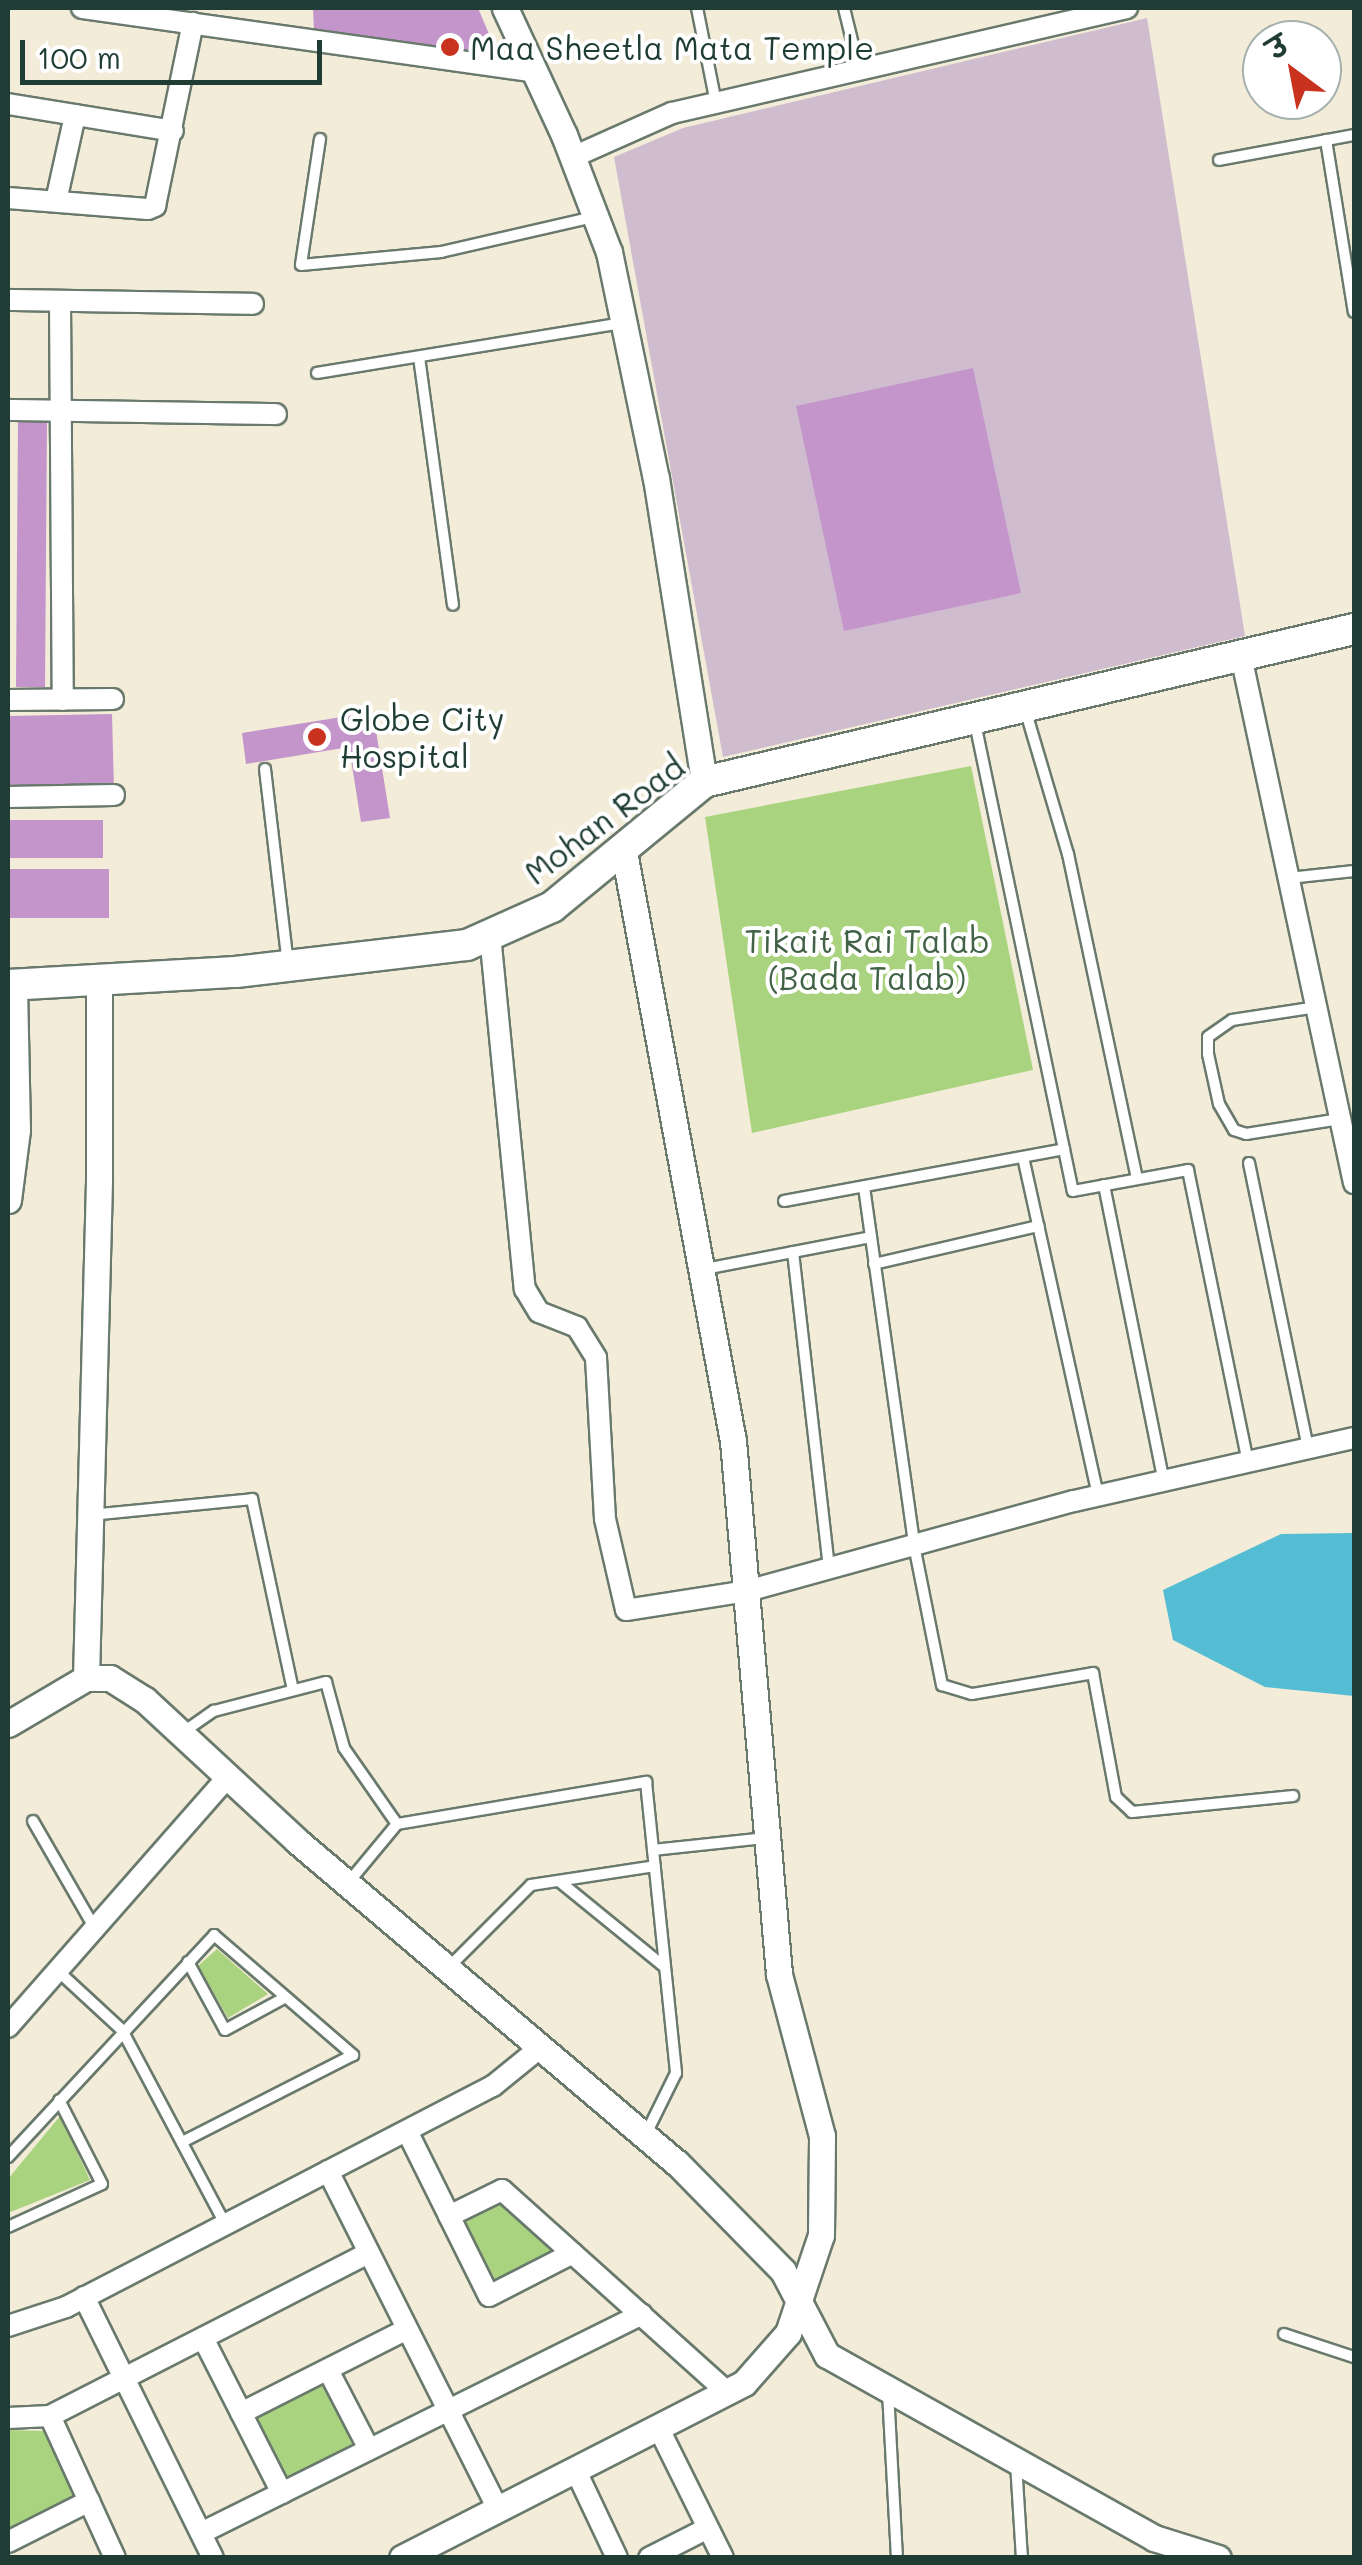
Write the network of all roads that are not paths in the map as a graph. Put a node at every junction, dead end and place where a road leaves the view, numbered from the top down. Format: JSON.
{"nodes":[{"id":1,"x":82,"y":8,"type":"edge"},
{"id":2,"x":505,"y":8,"type":"edge"},
{"id":3,"x":696,"y":8,"type":"edge"},
{"id":4,"x":844,"y":8,"type":"edge"},
{"id":5,"x":1127,"y":8,"type":"edge"},
{"id":6,"x":1070,"y":14,"type":"edge"},
{"id":7,"x":193,"y":23,"type":"junction"},
{"id":8,"x":859,"y":70,"type":"junction"},
{"id":9,"x":535,"y":72,"type":"junction"},
{"id":10,"x":716,"y":103,"type":"junction"},
{"id":11,"x":8,"y":104,"type":"edge"},
{"id":12,"x":75,"y":116,"type":"junction"},
{"id":13,"x":172,"y":132,"type":"junction"},
{"id":14,"x":1354,"y":135,"type":"edge"},
{"id":15,"x":320,"y":139,"type":"dead end"},
{"id":16,"x":1326,"y":140,"type":"junction"},
{"id":17,"x":573,"y":157,"type":"junction"},
{"id":18,"x":1219,"y":160,"type":"dead end"},
{"id":19,"x":8,"y":198,"type":"edge"},
{"id":20,"x":56,"y":201,"type":"junction"},
{"id":21,"x":596,"y":216,"type":"junction"},
{"id":22,"x":8,"y":300,"type":"edge"},
{"id":23,"x":60,"y":303,"type":"junction"},
{"id":24,"x":252,"y":304,"type":"dead end"},
{"id":25,"x":1354,"y":312,"type":"edge"},
{"id":26,"x":624,"y":323,"type":"junction"},
{"id":27,"x":419,"y":357,"type":"junction"},
{"id":28,"x":317,"y":374,"type":"dead end"},
{"id":29,"x":8,"y":410,"type":"edge"},
{"id":30,"x":62,"y":411,"type":"junction"},
{"id":31,"x":276,"y":414,"type":"dead end"},
{"id":32,"x":453,"y":605,"type":"dead end"},
{"id":33,"x":1354,"y":629,"type":"edge"},
{"id":34,"x":1241,"y":656,"type":"junction"},
{"id":35,"x":113,"y":699,"type":"dead end"},
{"id":36,"x":8,"y":700,"type":"edge"},
{"id":37,"x":63,"y":700,"type":"junction"},
{"id":38,"x":1024,"y":707,"type":"junction"},
{"id":39,"x":974,"y":719,"type":"junction"},
{"id":40,"x":264,"y":769,"type":"dead end"},
{"id":41,"x":704,"y":782,"type":"junction"},
{"id":42,"x":114,"y":796,"type":"dead end"},
{"id":43,"x":8,"y":797,"type":"edge"},
{"id":44,"x":624,"y":852,"type":"junction"},
{"id":45,"x":1354,"y":871,"type":"edge"},
{"id":46,"x":1289,"y":878,"type":"junction"},
{"id":47,"x":490,"y":935,"type":"junction"},
{"id":48,"x":288,"y":966,"type":"junction"},
{"id":49,"x":100,"y":979,"type":"junction"},
{"id":50,"x":10,"y":984,"type":"edge"},
{"id":51,"x":1316,"y":1007,"type":"junction"},
{"id":52,"x":1341,"y":1119,"type":"junction"},
{"id":53,"x":1064,"y":1148,"type":"junction"},
{"id":54,"x":1023,"y":1157,"type":"junction"},
{"id":55,"x":1249,"y":1163,"type":"dead end"},
{"id":56,"x":1137,"y":1179,"type":"junction"},
{"id":57,"x":1354,"y":1183,"type":"edge"},
{"id":58,"x":1104,"y":1184,"type":"junction"},
{"id":59,"x":864,"y":1186,"type":"junction"},
{"id":60,"x":8,"y":1200,"type":"edge"},
{"id":61,"x":784,"y":1200,"type":"dead end"},
{"id":62,"x":1039,"y":1226,"type":"junction"},
{"id":63,"x":871,"y":1238,"type":"junction"},
{"id":64,"x":793,"y":1252,"type":"junction"},
{"id":65,"x":874,"y":1264,"type":"junction"},
{"id":66,"x":702,"y":1270,"type":"junction"},
{"id":67,"x":1354,"y":1438,"type":"edge"},
{"id":68,"x":1308,"y":1450,"type":"junction"},
{"id":69,"x":1248,"y":1464,"type":"junction"},
{"id":70,"x":1164,"y":1482,"type":"junction"},
{"id":71,"x":1098,"y":1496,"type":"junction"},
{"id":72,"x":90,"y":1515,"type":"junction"},
{"id":73,"x":914,"y":1546,"type":"junction"},
{"id":74,"x":829,"y":1568,"type":"junction"},
{"id":75,"x":748,"y":1591,"type":"junction"},
{"id":76,"x":86,"y":1678,"type":"junction"},
{"id":77,"x":294,"y":1690,"type":"junction"},
{"id":78,"x":8,"y":1724,"type":"edge"},
{"id":79,"x":181,"y":1733,"type":"junction"},
{"id":80,"x":228,"y":1777,"type":"junction"},
{"id":81,"x":1293,"y":1796,"type":"dead end"},
{"id":82,"x":33,"y":1821,"type":"dead end"},
{"id":83,"x":397,"y":1824,"type":"junction"},
{"id":84,"x":768,"y":1838,"type":"junction"},
{"id":85,"x":653,"y":1850,"type":"junction"},
{"id":86,"x":655,"y":1866,"type":"junction"},
{"id":87,"x":560,"y":1880,"type":"junction"},
{"id":88,"x":348,"y":1884,"type":"junction"},
{"id":89,"x":94,"y":1928,"type":"junction"},
{"id":90,"x":188,"y":1962,"type":"junction"},
{"id":91,"x":665,"y":1967,"type":"junction"},
{"id":92,"x":448,"y":1968,"type":"junction"},
{"id":93,"x":57,"y":1970,"type":"junction"},
{"id":94,"x":286,"y":1997,"type":"junction"},
{"id":95,"x":8,"y":2026,"type":"edge"},
{"id":96,"x":122,"y":2030,"type":"junction"},
{"id":97,"x":541,"y":2047,"type":"junction"},
{"id":98,"x":58,"y":2100,"type":"junction"},
{"id":99,"x":407,"y":2131,"type":"junction"},
{"id":100,"x":645,"y":2136,"type":"junction"},
{"id":101,"x":182,"y":2142,"type":"junction"},
{"id":102,"x":8,"y":2156,"type":"edge"},
{"id":103,"x":328,"y":2171,"type":"junction"},
{"id":104,"x":450,"y":2216,"type":"junction"},
{"id":105,"x":225,"y":2224,"type":"junction"},
{"id":106,"x":8,"y":2227,"type":"edge"},
{"id":107,"x":572,"y":2253,"type":"junction"},
{"id":108,"x":369,"y":2254,"type":"junction"},
{"id":109,"x":84,"y":2298,"type":"junction"},
{"id":110,"x":797,"y":2299,"type":"junction"},
{"id":111,"x":642,"y":2314,"type":"junction"},
{"id":112,"x":8,"y":2326,"type":"edge"},
{"id":113,"x":408,"y":2330,"type":"junction"},
{"id":114,"x":1284,"y":2334,"type":"dead end"},
{"id":115,"x":203,"y":2338,"type":"junction"},
{"id":116,"x":1354,"y":2357,"type":"edge"},
{"id":117,"x":328,"y":2370,"type":"junction"},
{"id":118,"x":124,"y":2378,"type":"junction"},
{"id":119,"x":888,"y":2391,"type":"junction"},
{"id":120,"x":727,"y":2392,"type":"junction"},
{"id":121,"x":448,"y":2410,"type":"junction"},
{"id":122,"x":241,"y":2413,"type":"junction"},
{"id":123,"x":50,"y":2416,"type":"junction"},
{"id":124,"x":8,"y":2418,"type":"edge"},
{"id":125,"x":658,"y":2427,"type":"junction"},
{"id":126,"x":369,"y":2449,"type":"junction"},
{"id":127,"x":1016,"y":2462,"type":"junction"},
{"id":128,"x":575,"y":2469,"type":"junction"},
{"id":129,"x":282,"y":2492,"type":"junction"},
{"id":130,"x":89,"y":2501,"type":"junction"},
{"id":131,"x":498,"y":2509,"type":"junction"},
{"id":132,"x":708,"y":2528,"type":"junction"},
{"id":133,"x":200,"y":2533,"type":"junction"},
{"id":134,"x":8,"y":2542,"type":"edge"},
{"id":135,"x":417,"y":2554,"type":"edge"},
{"id":136,"x":115,"y":2558,"type":"edge"},
{"id":137,"x":213,"y":2558,"type":"edge"},
{"id":138,"x":617,"y":2558,"type":"edge"},
{"id":139,"x":649,"y":2558,"type":"edge"},
{"id":140,"x":723,"y":2558,"type":"edge"},
{"id":141,"x":898,"y":2558,"type":"edge"},
{"id":142,"x":1022,"y":2558,"type":"edge"},
{"id":143,"x":1218,"y":2558,"type":"edge"}],
"edges":[{"from":1,"to":7,"type":"street"},
{"from":2,"to":9,"type":"street"},
{"from":3,"to":10,"type":"lane"},
{"from":4,"to":8,"type":"lane"},
{"from":5,"to":6,"type":"street"},
{"from":6,"to":8,"type":"street"},
{"from":7,"to":9,"type":"street"},
{"from":7,"to":13,"type":"street"},
{"from":8,"to":10,"type":"street"},
{"from":9,"to":17,"type":"street"},
{"from":10,"to":17,"type":"street"},
{"from":11,"to":12,"type":"street"},
{"from":12,"to":13,"type":"street"},
{"from":12,"to":20,"type":"street"},
{"from":13,"to":20,"type":"street"},
{"from":14,"to":16,"type":"lane"},
{"from":15,"to":21,"type":"lane"},
{"from":16,"to":18,"type":"lane"},
{"from":16,"to":25,"type":"lane"},
{"from":17,"to":21,"type":"street"},
{"from":19,"to":20,"type":"street"},
{"from":21,"to":26,"type":"street"},
{"from":22,"to":23,"type":"street"},
{"from":23,"to":24,"type":"street"},
{"from":23,"to":30,"type":"street"},
{"from":26,"to":27,"type":"lane"},
{"from":26,"to":41,"type":"street"},
{"from":27,"to":28,"type":"lane"},
{"from":27,"to":32,"type":"lane"},
{"from":29,"to":30,"type":"street"},
{"from":30,"to":31,"type":"street"},
{"from":30,"to":37,"type":"street"},
{"from":33,"to":34,"type":"main road","name":"Mohan Road"},
{"from":34,"to":38,"type":"main road","name":"Mohan Road"},
{"from":34,"to":46,"type":"street"},
{"from":35,"to":37,"type":"street"},
{"from":36,"to":37,"type":"street"},
{"from":38,"to":39,"type":"main road","name":"Mohan Road"},
{"from":38,"to":56,"type":"lane"},
{"from":39,"to":41,"type":"main road","name":"Mohan Road"},
{"from":39,"to":53,"type":"lane"},
{"from":40,"to":48,"type":"lane"},
{"from":41,"to":44,"type":"main road","name":"Mohan Road"},
{"from":42,"to":43,"type":"street"},
{"from":44,"to":47,"type":"main road","name":"Mohan Road"},
{"from":44,"to":66,"type":"street"},
{"from":45,"to":46,"type":"lane"},
{"from":46,"to":51,"type":"street"},
{"from":47,"to":48,"type":"main road","name":"Mohan Road"},
{"from":47,"to":75,"type":"street"},
{"from":48,"to":49,"type":"main road","name":"Mohan Road"},
{"from":49,"to":50,"type":"main road","name":"Mohan Road"},
{"from":49,"to":72,"type":"street"},
{"from":50,"to":60,"type":"street"},
{"from":51,"to":52,"type":"street"},
{"from":51,"to":52,"type":"lane"},
{"from":52,"to":57,"type":"street"},
{"from":53,"to":54,"type":"lane"},
{"from":53,"to":58,"type":"lane"},
{"from":54,"to":59,"type":"lane"},
{"from":54,"to":62,"type":"lane"},
{"from":55,"to":68,"type":"lane"},
{"from":56,"to":58,"type":"lane"},
{"from":56,"to":69,"type":"lane"},
{"from":58,"to":70,"type":"lane"},
{"from":59,"to":61,"type":"lane"},
{"from":59,"to":63,"type":"lane"},
{"from":62,"to":65,"type":"lane"},
{"from":62,"to":71,"type":"lane"},
{"from":63,"to":64,"type":"lane"},
{"from":63,"to":65,"type":"lane"},
{"from":64,"to":66,"type":"lane"},
{"from":64,"to":74,"type":"lane"},
{"from":65,"to":73,"type":"lane"},
{"from":66,"to":75,"type":"street"},
{"from":67,"to":68,"type":"street"},
{"from":68,"to":69,"type":"street"},
{"from":69,"to":70,"type":"street"},
{"from":70,"to":71,"type":"street"},
{"from":71,"to":73,"type":"street"},
{"from":72,"to":76,"type":"street"},
{"from":72,"to":77,"type":"lane"},
{"from":73,"to":74,"type":"street"},
{"from":73,"to":81,"type":"lane"},
{"from":74,"to":75,"type":"street"},
{"from":75,"to":84,"type":"street"},
{"from":76,"to":78,"type":"street"},
{"from":76,"to":79,"type":"street"},
{"from":77,"to":79,"type":"lane"},
{"from":77,"to":83,"type":"lane"},
{"from":79,"to":80,"type":"street"},
{"from":80,"to":88,"type":"street"},
{"from":80,"to":89,"type":"street"},
{"from":82,"to":89,"type":"lane"},
{"from":83,"to":85,"type":"lane"},
{"from":83,"to":88,"type":"lane"},
{"from":84,"to":85,"type":"lane"},
{"from":84,"to":110,"type":"street"},
{"from":85,"to":86,"type":"lane"},
{"from":86,"to":87,"type":"lane"},
{"from":86,"to":91,"type":"lane"},
{"from":87,"to":91,"type":"lane"},
{"from":87,"to":92,"type":"lane"},
{"from":88,"to":92,"type":"street"},
{"from":89,"to":93,"type":"street"},
{"from":90,"to":94,"type":"lane"},
{"from":90,"to":94,"type":"lane"},
{"from":90,"to":96,"type":"lane"},
{"from":91,"to":100,"type":"lane"},
{"from":92,"to":97,"type":"street"},
{"from":93,"to":95,"type":"street"},
{"from":93,"to":96,"type":"lane"},
{"from":94,"to":101,"type":"lane"},
{"from":96,"to":98,"type":"lane"},
{"from":96,"to":101,"type":"lane"},
{"from":97,"to":99,"type":"street"},
{"from":97,"to":100,"type":"street"},
{"from":98,"to":102,"type":"lane"},
{"from":98,"to":106,"type":"lane"},
{"from":99,"to":103,"type":"street"},
{"from":99,"to":104,"type":"street"},
{"from":100,"to":110,"type":"street"},
{"from":101,"to":105,"type":"lane"},
{"from":103,"to":105,"type":"street"},
{"from":103,"to":108,"type":"street"},
{"from":104,"to":107,"type":"street"},
{"from":104,"to":107,"type":"street"},
{"from":105,"to":109,"type":"street"},
{"from":107,"to":111,"type":"street"},
{"from":108,"to":113,"type":"street"},
{"from":108,"to":115,"type":"street"},
{"from":109,"to":112,"type":"street"},
{"from":109,"to":118,"type":"street"},
{"from":110,"to":119,"type":"street"},
{"from":110,"to":120,"type":"street"},
{"from":111,"to":120,"type":"street"},
{"from":111,"to":121,"type":"street"},
{"from":113,"to":117,"type":"street"},
{"from":113,"to":121,"type":"street"},
{"from":114,"to":116,"type":"lane"},
{"from":115,"to":118,"type":"street"},
{"from":115,"to":122,"type":"street"},
{"from":117,"to":122,"type":"street"},
{"from":117,"to":126,"type":"street"},
{"from":118,"to":123,"type":"street"},
{"from":118,"to":133,"type":"street"},
{"from":119,"to":127,"type":"street"},
{"from":119,"to":141,"type":"lane"},
{"from":120,"to":125,"type":"street"},
{"from":121,"to":126,"type":"street"},
{"from":121,"to":131,"type":"street"},
{"from":122,"to":129,"type":"street"},
{"from":123,"to":124,"type":"street"},
{"from":123,"to":130,"type":"street"},
{"from":125,"to":128,"type":"street"},
{"from":125,"to":132,"type":"street"},
{"from":126,"to":129,"type":"street"},
{"from":127,"to":142,"type":"lane"},
{"from":127,"to":143,"type":"street"},
{"from":128,"to":131,"type":"street"},
{"from":128,"to":138,"type":"street"},
{"from":129,"to":133,"type":"street"},
{"from":130,"to":134,"type":"street"},
{"from":130,"to":136,"type":"street"},
{"from":131,"to":135,"type":"street"},
{"from":132,"to":139,"type":"street"},
{"from":132,"to":140,"type":"street"},
{"from":133,"to":137,"type":"street"}]}
